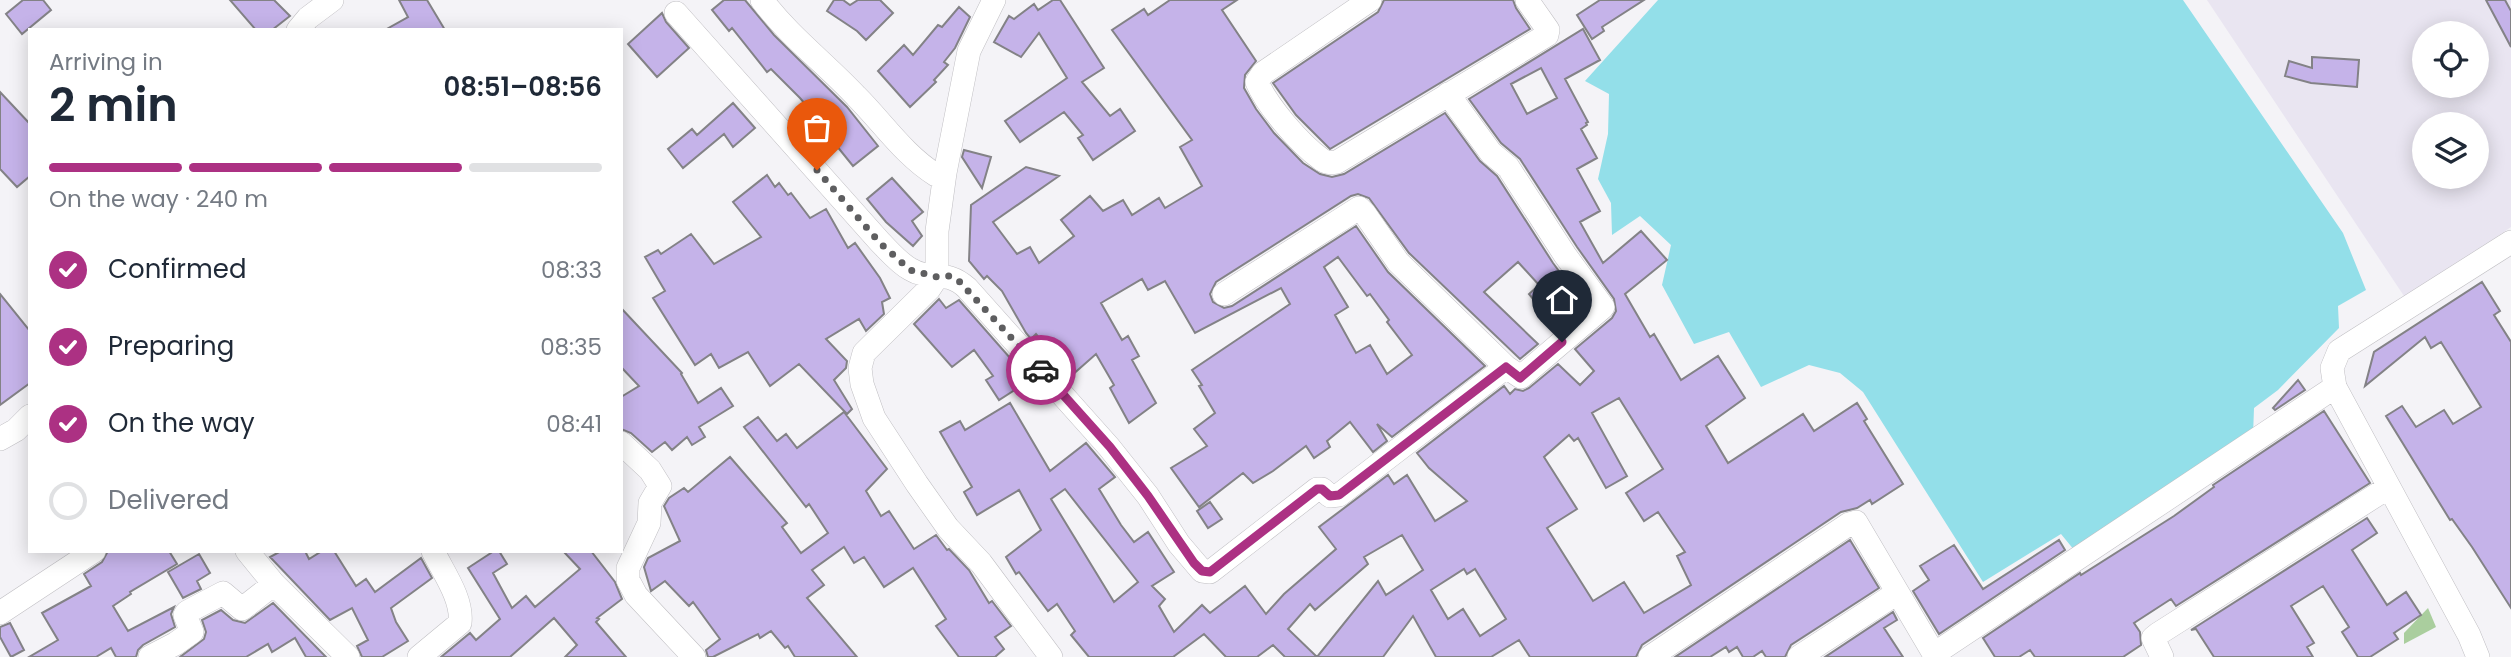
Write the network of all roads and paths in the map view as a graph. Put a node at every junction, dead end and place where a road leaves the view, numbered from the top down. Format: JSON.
{"nodes":[{"id":1,"x":332,"y":0,"type":"edge"},
{"id":2,"x":762,"y":0,"type":"edge"},
{"id":3,"x":994,"y":0,"type":"edge"},
{"id":4,"x":1370,"y":0,"type":"edge"},
{"id":5,"x":1527,"y":0,"type":"edge"},
{"id":6,"x":676,"y":13,"type":"dead end"},
{"id":7,"x":300,"y":28,"type":"edge"},
{"id":8,"x":1448,"y":94,"type":"junction"},
{"id":9,"x":945,"y":173,"type":"junction"},
{"id":10,"x":2511,"y":242,"type":"edge"},
{"id":11,"x":937,"y":277,"type":"junction"},
{"id":12,"x":1224,"y":293,"type":"dead end"},
{"id":13,"x":1506,"y":367,"type":"junction"},
{"id":14,"x":2335,"y":387,"type":"junction"},
{"id":15,"x":28,"y":418,"type":"edge"},
{"id":16,"x":0,"y":439,"type":"edge"},
{"id":17,"x":623,"y":445,"type":"edge"},
{"id":18,"x":2389,"y":487,"type":"junction"},
{"id":19,"x":91,"y":553,"type":"edge"},
{"id":20,"x":249,"y":553,"type":"edge"},
{"id":21,"x":434,"y":553,"type":"edge"},
{"id":22,"x":274,"y":584,"type":"junction"},
{"id":23,"x":1897,"y":593,"type":"junction"},
{"id":24,"x":0,"y":613,"type":"edge"},
{"id":25,"x":1932,"y":655,"type":"edge"},
{"id":26,"x":149,"y":657,"type":"edge"},
{"id":27,"x":348,"y":657,"type":"edge"},
{"id":28,"x":419,"y":657,"type":"edge"},
{"id":29,"x":694,"y":657,"type":"edge"},
{"id":30,"x":1051,"y":657,"type":"edge"},
{"id":31,"x":1650,"y":657,"type":"edge"},
{"id":32,"x":1798,"y":657,"type":"edge"},
{"id":33,"x":2162,"y":657,"type":"edge"},
{"id":34,"x":2478,"y":657,"type":"edge"}],
"edges":[{"from":1,"to":7,"type":"street"},
{"from":2,"to":9,"type":"street"},
{"from":3,"to":9,"type":"street"},
{"from":4,"to":8,"type":"street"},
{"from":5,"to":8,"type":"street"},
{"from":6,"to":11,"type":"street"},
{"from":8,"to":13,"type":"street"},
{"from":9,"to":11,"type":"street"},
{"from":10,"to":14,"type":"street"},
{"from":11,"to":13,"type":"street"},
{"from":11,"to":30,"type":"street"},
{"from":12,"to":13,"type":"street"},
{"from":14,"to":18,"type":"street"},
{"from":14,"to":25,"type":"street"},
{"from":15,"to":16,"type":"street"},
{"from":17,"to":29,"type":"street"},
{"from":18,"to":33,"type":"street"},
{"from":18,"to":34,"type":"street"},
{"from":19,"to":24,"type":"street"},
{"from":20,"to":22,"type":"street"},
{"from":21,"to":28,"type":"street"},
{"from":22,"to":26,"type":"street"},
{"from":22,"to":27,"type":"street"},
{"from":23,"to":25,"type":"street"},
{"from":23,"to":31,"type":"street"},
{"from":23,"to":32,"type":"street"}]}
